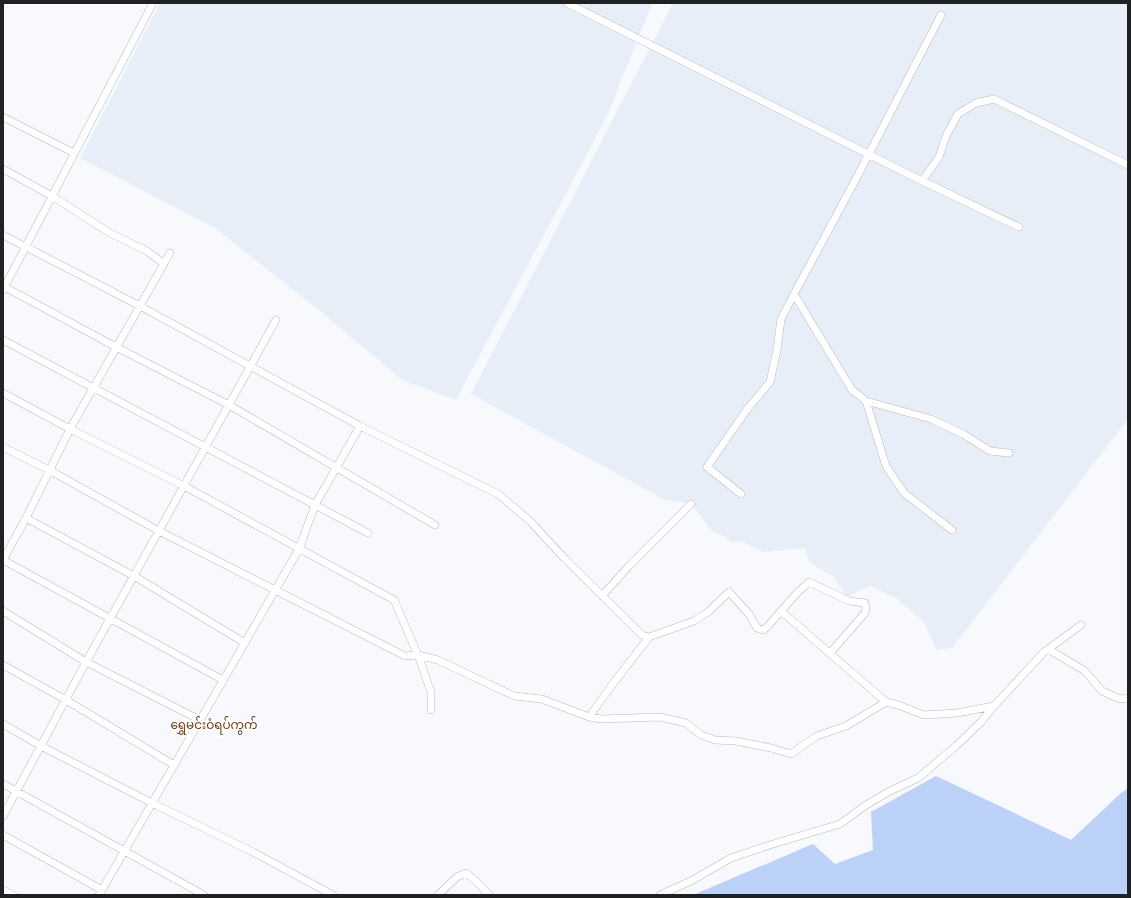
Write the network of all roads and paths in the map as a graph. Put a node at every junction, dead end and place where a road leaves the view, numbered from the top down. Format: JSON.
{"nodes":[{"id":1,"x":153,"y":3,"type":"edge"},
{"id":2,"x":567,"y":3,"type":"edge"},
{"id":3,"x":941,"y":15,"type":"dead end"},
{"id":4,"x":3,"y":117,"type":"edge"},
{"id":5,"x":74,"y":153,"type":"junction"},
{"id":6,"x":869,"y":154,"type":"junction"},
{"id":7,"x":1128,"y":165,"type":"edge"},
{"id":8,"x":3,"y":170,"type":"edge"},
{"id":9,"x":922,"y":181,"type":"junction"},
{"id":10,"x":52,"y":196,"type":"junction"},
{"id":11,"x":1019,"y":227,"type":"dead end"},
{"id":12,"x":3,"y":235,"type":"edge"},
{"id":13,"x":26,"y":247,"type":"junction"},
{"id":14,"x":170,"y":252,"type":"dead end"},
{"id":15,"x":164,"y":264,"type":"junction"},
{"id":16,"x":4,"y":288,"type":"edge"},
{"id":17,"x":794,"y":294,"type":"junction"},
{"id":18,"x":140,"y":306,"type":"junction"},
{"id":19,"x":276,"y":320,"type":"dead end"},
{"id":20,"x":3,"y":340,"type":"edge"},
{"id":21,"x":116,"y":347,"type":"junction"},
{"id":22,"x":251,"y":366,"type":"junction"},
{"id":23,"x":93,"y":389,"type":"junction"},
{"id":24,"x":3,"y":393,"type":"edge"},
{"id":25,"x":866,"y":401,"type":"junction"},
{"id":26,"x":228,"y":405,"type":"junction"},
{"id":27,"x":360,"y":426,"type":"junction"},
{"id":28,"x":70,"y":429,"type":"junction"},
{"id":29,"x":3,"y":447,"type":"edge"},
{"id":30,"x":205,"y":448,"type":"junction"},
{"id":31,"x":1010,"y":453,"type":"dead end"},
{"id":32,"x":337,"y":468,"type":"junction"},
{"id":33,"x":49,"y":470,"type":"junction"},
{"id":34,"x":184,"y":486,"type":"junction"},
{"id":35,"x":741,"y":494,"type":"dead end"},
{"id":36,"x":691,"y":504,"type":"dead end"},
{"id":37,"x":315,"y":505,"type":"junction"},
{"id":38,"x":26,"y":518,"type":"junction"},
{"id":39,"x":436,"y":524,"type":"dead end"},
{"id":40,"x":952,"y":530,"type":"dead end"},
{"id":41,"x":159,"y":531,"type":"junction"},
{"id":42,"x":368,"y":533,"type":"dead end"},
{"id":43,"x":299,"y":549,"type":"junction"},
{"id":44,"x":3,"y":560,"type":"edge"},
{"id":45,"x":134,"y":576,"type":"junction"},
{"id":46,"x":276,"y":590,"type":"junction"},
{"id":47,"x":602,"y":596,"type":"junction"},
{"id":48,"x":3,"y":611,"type":"edge"},
{"id":49,"x":781,"y":611,"type":"junction"},
{"id":50,"x":110,"y":619,"type":"junction"},
{"id":51,"x":1081,"y":625,"type":"dead end"},
{"id":52,"x":649,"y":637,"type":"junction"},
{"id":53,"x":244,"y":643,"type":"junction"},
{"id":54,"x":1048,"y":649,"type":"junction"},
{"id":55,"x":830,"y":653,"type":"junction"},
{"id":56,"x":418,"y":655,"type":"junction"},
{"id":57,"x":86,"y":662,"type":"junction"},
{"id":58,"x":3,"y":665,"type":"edge"},
{"id":59,"x":223,"y":680,"type":"junction"},
{"id":60,"x":1128,"y":698,"type":"edge"},
{"id":61,"x":66,"y":700,"type":"junction"},
{"id":62,"x":886,"y":702,"type":"junction"},
{"id":63,"x":994,"y":706,"type":"junction"},
{"id":64,"x":431,"y":710,"type":"dead end"},
{"id":65,"x":589,"y":717,"type":"junction"},
{"id":66,"x":200,"y":720,"type":"junction"},
{"id":67,"x":3,"y":724,"type":"edge"},
{"id":68,"x":41,"y":746,"type":"junction"},
{"id":69,"x":174,"y":764,"type":"junction"},
{"id":70,"x":3,"y":784,"type":"edge"},
{"id":71,"x":16,"y":792,"type":"junction"},
{"id":72,"x":152,"y":803,"type":"junction"},
{"id":73,"x":3,"y":816,"type":"edge"},
{"id":74,"x":3,"y":835,"type":"edge"},
{"id":75,"x":124,"y":852,"type":"junction"},
{"id":76,"x":3,"y":890,"type":"edge"},
{"id":77,"x":100,"y":892,"type":"edge"},
{"id":78,"x":13,"y":895,"type":"edge"},
{"id":79,"x":204,"y":895,"type":"edge"},
{"id":80,"x":333,"y":895,"type":"edge"},
{"id":81,"x":438,"y":895,"type":"edge"},
{"id":82,"x":488,"y":895,"type":"edge"},
{"id":83,"x":660,"y":895,"type":"edge"}],
"edges":[{"from":1,"to":5,"type":"street"},
{"from":2,"to":6,"type":"street"},
{"from":3,"to":6,"type":"street"},
{"from":4,"to":5,"type":"street"},
{"from":5,"to":10,"type":"street"},
{"from":6,"to":9,"type":"street"},
{"from":6,"to":17,"type":"street"},
{"from":7,"to":9,"type":"street"},
{"from":8,"to":10,"type":"street"},
{"from":9,"to":11,"type":"street"},
{"from":10,"to":13,"type":"street"},
{"from":10,"to":15,"type":"street"},
{"from":12,"to":13,"type":"street"},
{"from":13,"to":16,"type":"street"},
{"from":13,"to":18,"type":"street"},
{"from":14,"to":15,"type":"street"},
{"from":15,"to":18,"type":"street"},
{"from":16,"to":21,"type":"street"},
{"from":17,"to":25,"type":"street"},
{"from":17,"to":35,"type":"street"},
{"from":18,"to":21,"type":"street"},
{"from":18,"to":22,"type":"street"},
{"from":19,"to":22,"type":"street"},
{"from":20,"to":23,"type":"street"},
{"from":21,"to":23,"type":"street"},
{"from":21,"to":26,"type":"street"},
{"from":22,"to":26,"type":"street"},
{"from":22,"to":27,"type":"street"},
{"from":23,"to":28,"type":"street"},
{"from":23,"to":30,"type":"street"},
{"from":24,"to":28,"type":"street"},
{"from":25,"to":31,"type":"street"},
{"from":25,"to":40,"type":"street"},
{"from":26,"to":30,"type":"street"},
{"from":26,"to":32,"type":"street"},
{"from":27,"to":32,"type":"street"},
{"from":27,"to":47,"type":"street"},
{"from":28,"to":33,"type":"street"},
{"from":28,"to":34,"type":"street"},
{"from":29,"to":33,"type":"street"},
{"from":30,"to":34,"type":"street"},
{"from":30,"to":37,"type":"street"},
{"from":32,"to":37,"type":"street"},
{"from":32,"to":39,"type":"street"},
{"from":33,"to":38,"type":"street"},
{"from":33,"to":41,"type":"street"},
{"from":34,"to":41,"type":"street"},
{"from":34,"to":43,"type":"street"},
{"from":36,"to":47,"type":"street"},
{"from":37,"to":42,"type":"street"},
{"from":37,"to":43,"type":"street"},
{"from":38,"to":44,"type":"street"},
{"from":38,"to":45,"type":"street"},
{"from":41,"to":45,"type":"street"},
{"from":41,"to":46,"type":"street"},
{"from":43,"to":46,"type":"street"},
{"from":43,"to":56,"type":"street"},
{"from":44,"to":50,"type":"street"},
{"from":45,"to":50,"type":"street"},
{"from":45,"to":53,"type":"street"},
{"from":46,"to":53,"type":"street"},
{"from":46,"to":56,"type":"street"},
{"from":47,"to":52,"type":"street"},
{"from":48,"to":57,"type":"street"},
{"from":49,"to":52,"type":"street"},
{"from":49,"to":55,"type":"street"},
{"from":49,"to":55,"type":"street"},
{"from":50,"to":57,"type":"street"},
{"from":50,"to":59,"type":"street"},
{"from":51,"to":54,"type":"street"},
{"from":52,"to":65,"type":"street"},
{"from":53,"to":59,"type":"street"},
{"from":54,"to":60,"type":"street"},
{"from":54,"to":63,"type":"street"},
{"from":55,"to":62,"type":"street"},
{"from":56,"to":64,"type":"street"},
{"from":56,"to":65,"type":"street"},
{"from":57,"to":61,"type":"street"},
{"from":57,"to":66,"type":"street"},
{"from":58,"to":61,"type":"street"},
{"from":59,"to":66,"type":"street"},
{"from":61,"to":68,"type":"street"},
{"from":61,"to":69,"type":"street"},
{"from":62,"to":63,"type":"street"},
{"from":62,"to":65,"type":"street"},
{"from":63,"to":83,"type":"street"},
{"from":66,"to":69,"type":"street"},
{"from":67,"to":68,"type":"street"},
{"from":68,"to":71,"type":"street"},
{"from":68,"to":72,"type":"street"},
{"from":69,"to":72,"type":"street"},
{"from":70,"to":71,"type":"street"},
{"from":71,"to":73,"type":"street"},
{"from":71,"to":75,"type":"street"},
{"from":72,"to":75,"type":"street"},
{"from":72,"to":80,"type":"street"},
{"from":74,"to":77,"type":"street"},
{"from":75,"to":77,"type":"street"},
{"from":75,"to":79,"type":"street"},
{"from":76,"to":78,"type":"street"},
{"from":81,"to":82,"type":"street"}]}
